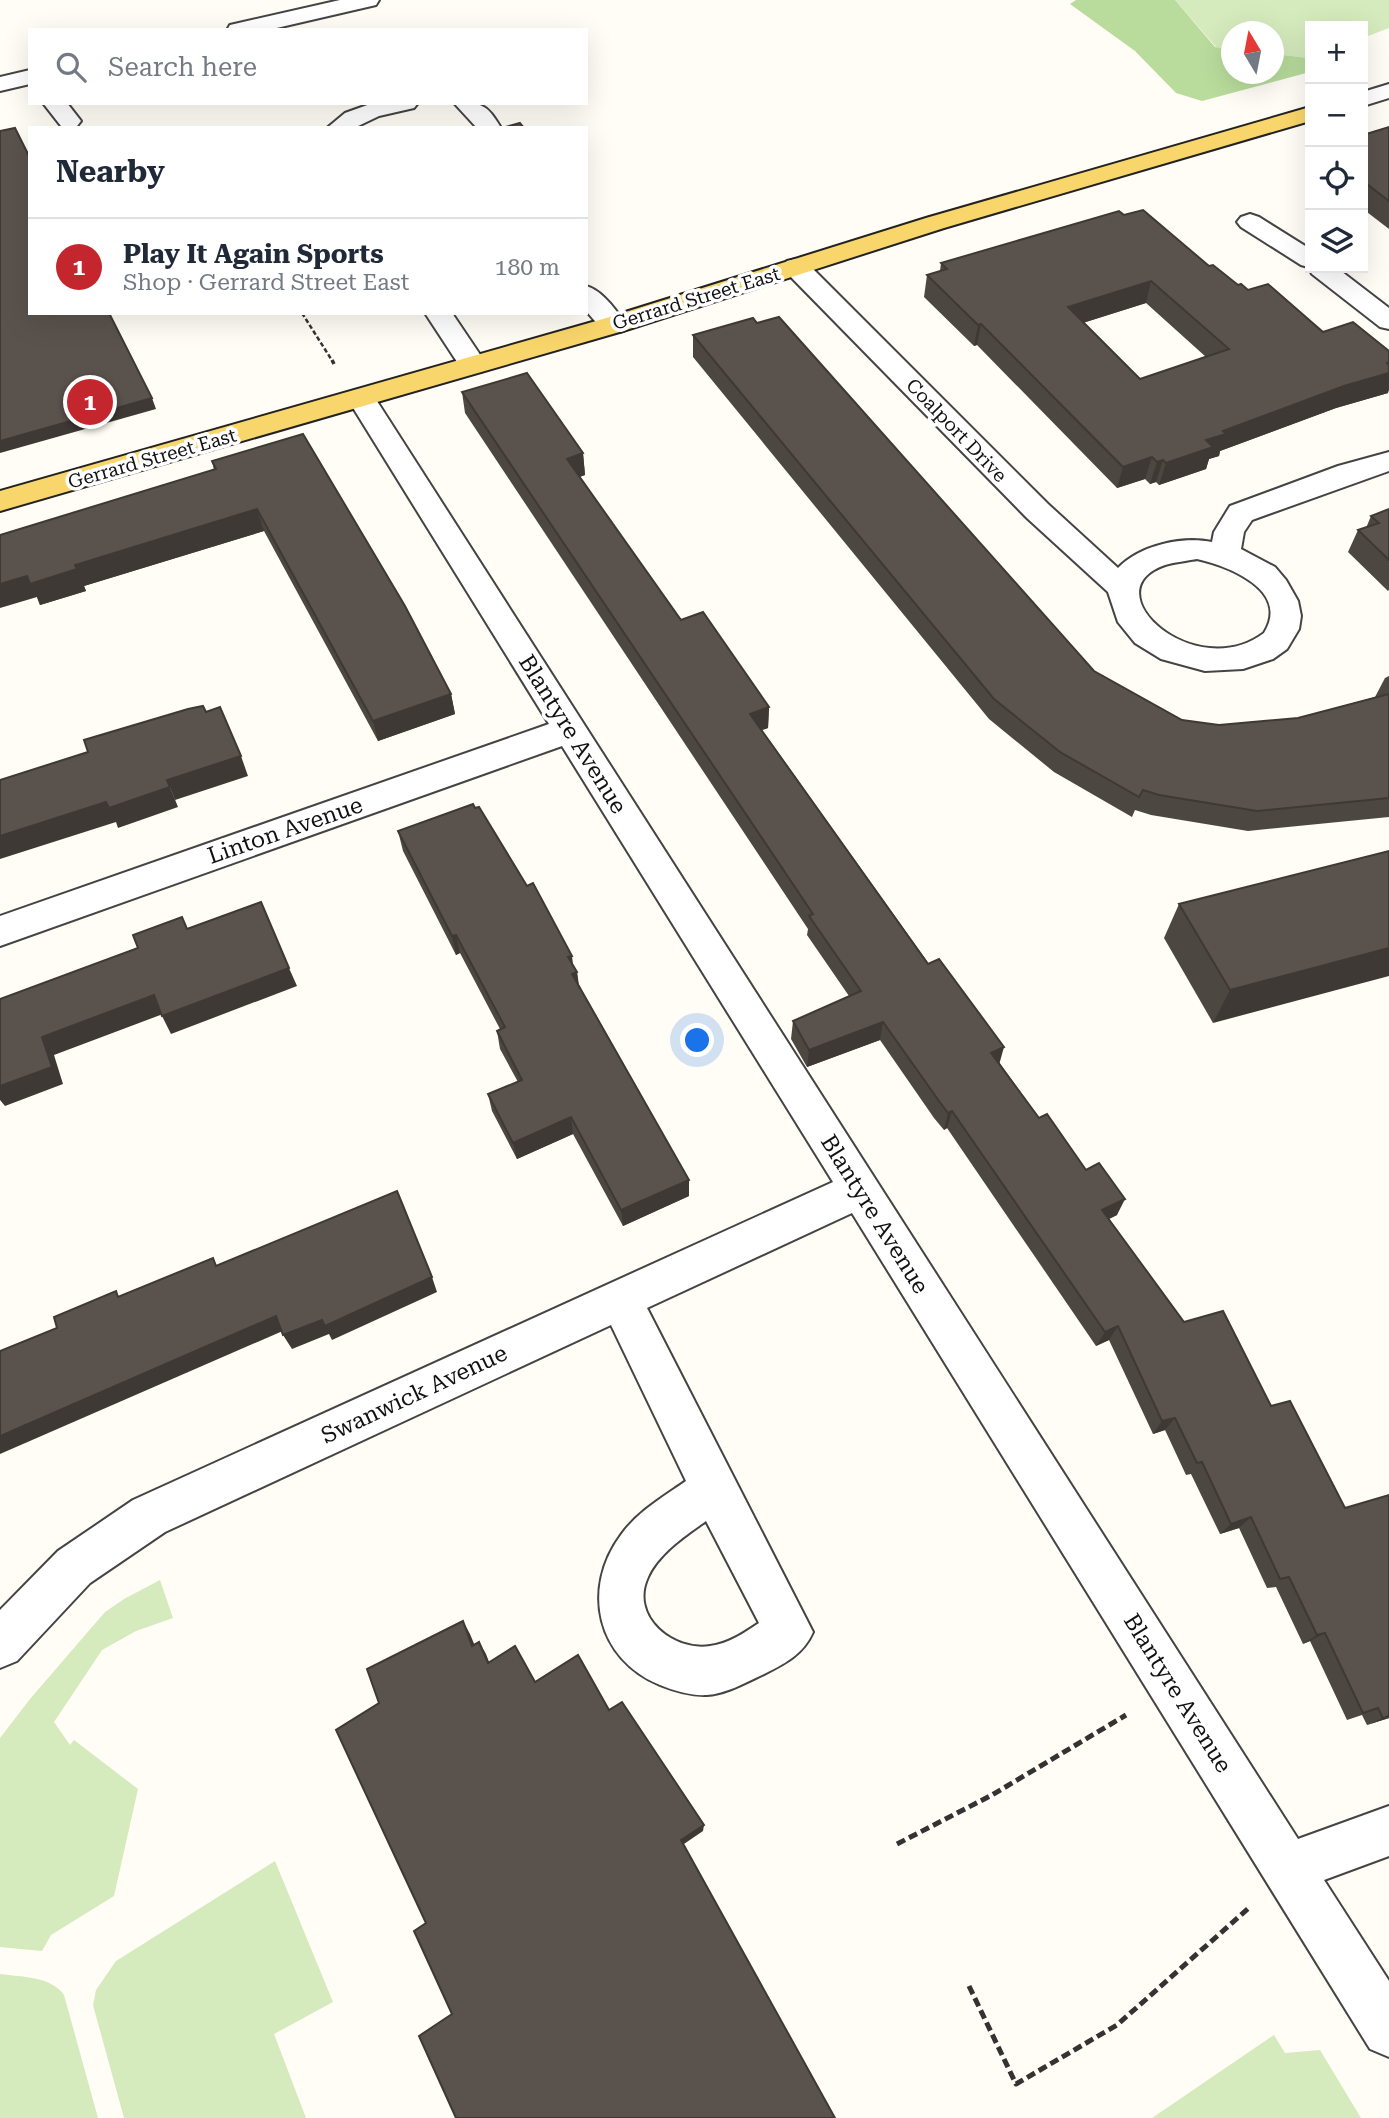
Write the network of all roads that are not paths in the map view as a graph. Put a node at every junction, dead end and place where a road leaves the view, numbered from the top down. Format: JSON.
{"nodes":[{"id":1,"x":368,"y":0,"type":"edge"},
{"id":2,"x":247,"y":28,"type":"edge"},
{"id":3,"x":28,"y":77,"type":"edge"},
{"id":4,"x":2,"y":83,"type":"edge"},
{"id":5,"x":28,"y":91,"type":"edge"},
{"id":6,"x":1389,"y":91,"type":"edge"},
{"id":7,"x":1368,"y":97,"type":"edge"},
{"id":8,"x":398,"y":105,"type":"edge"},
{"id":9,"x":468,"y":105,"type":"edge"},
{"id":10,"x":1305,"y":115,"type":"edge"},
{"id":11,"x":341,"y":126,"type":"edge"},
{"id":12,"x":488,"y":126,"type":"edge"},
{"id":13,"x":1250,"y":222,"type":"dead end"},
{"id":14,"x":1305,"y":257,"type":"edge"},
{"id":15,"x":796,"y":267,"type":"junction"},
{"id":16,"x":1327,"y":273,"type":"edge"},
{"id":17,"x":588,"y":296,"type":"edge"},
{"id":18,"x":439,"y":315,"type":"edge"},
{"id":19,"x":1389,"y":321,"type":"edge"},
{"id":20,"x":613,"y":325,"type":"junction"},
{"id":21,"x":473,"y":365,"type":"junction"},
{"id":22,"x":361,"y":398,"type":"junction"},
{"id":23,"x":1389,"y":461,"type":"edge"},
{"id":24,"x":0,"y":501,"type":"edge"},
{"id":25,"x":1225,"y":554,"type":"junction"},
{"id":26,"x":1122,"y":588,"type":"junction"},
{"id":27,"x":570,"y":730,"type":"junction"},
{"id":28,"x":0,"y":931,"type":"edge"},
{"id":29,"x":859,"y":1190,"type":"junction"},
{"id":30,"x":621,"y":1300,"type":"junction"},
{"id":31,"x":714,"y":1489,"type":"dead end"},
{"id":32,"x":0,"y":1644,"type":"edge"},
{"id":33,"x":1389,"y":1831,"type":"edge"},
{"id":34,"x":1288,"y":1868,"type":"junction"},
{"id":35,"x":1389,"y":2030,"type":"edge"}],
"edges":[{"from":1,"to":2,"type":"street"},
{"from":3,"to":4,"type":"street"},
{"from":4,"to":5,"type":"street"},
{"from":6,"to":7,"type":"street"},
{"from":8,"to":11,"type":"street"},
{"from":9,"to":12,"type":"street"},
{"from":10,"to":15,"type":"main road","name":"Gerrard Street East"},
{"from":13,"to":14,"type":"street"},
{"from":15,"to":20,"type":"main road","name":"Gerrard Street East"},
{"from":15,"to":26,"type":"street","name":"Coalport Drive"},
{"from":16,"to":19,"type":"street"},
{"from":17,"to":20,"type":"street"},
{"from":18,"to":21,"type":"street"},
{"from":20,"to":21,"type":"main road","name":"Gerrard Street East"},
{"from":21,"to":22,"type":"main road","name":"Gerrard Street East"},
{"from":22,"to":24,"type":"main road","name":"Gerrard Street East"},
{"from":22,"to":27,"type":"street","name":"Blantyre Avenue"},
{"from":23,"to":25,"type":"street"},
{"from":25,"to":26,"type":"street"},
{"from":25,"to":26,"type":"street"},
{"from":27,"to":28,"type":"street","name":"Linton Avenue"},
{"from":27,"to":29,"type":"street","name":"Blantyre Avenue"},
{"from":29,"to":30,"type":"street","name":"Swanwick Avenue"},
{"from":29,"to":34,"type":"street","name":"Blantyre Avenue"},
{"from":30,"to":31,"type":"street"},
{"from":30,"to":32,"type":"street","name":"Swanwick Avenue"},
{"from":33,"to":34,"type":"street"},
{"from":34,"to":35,"type":"street","name":"Blantyre Avenue"}]}
